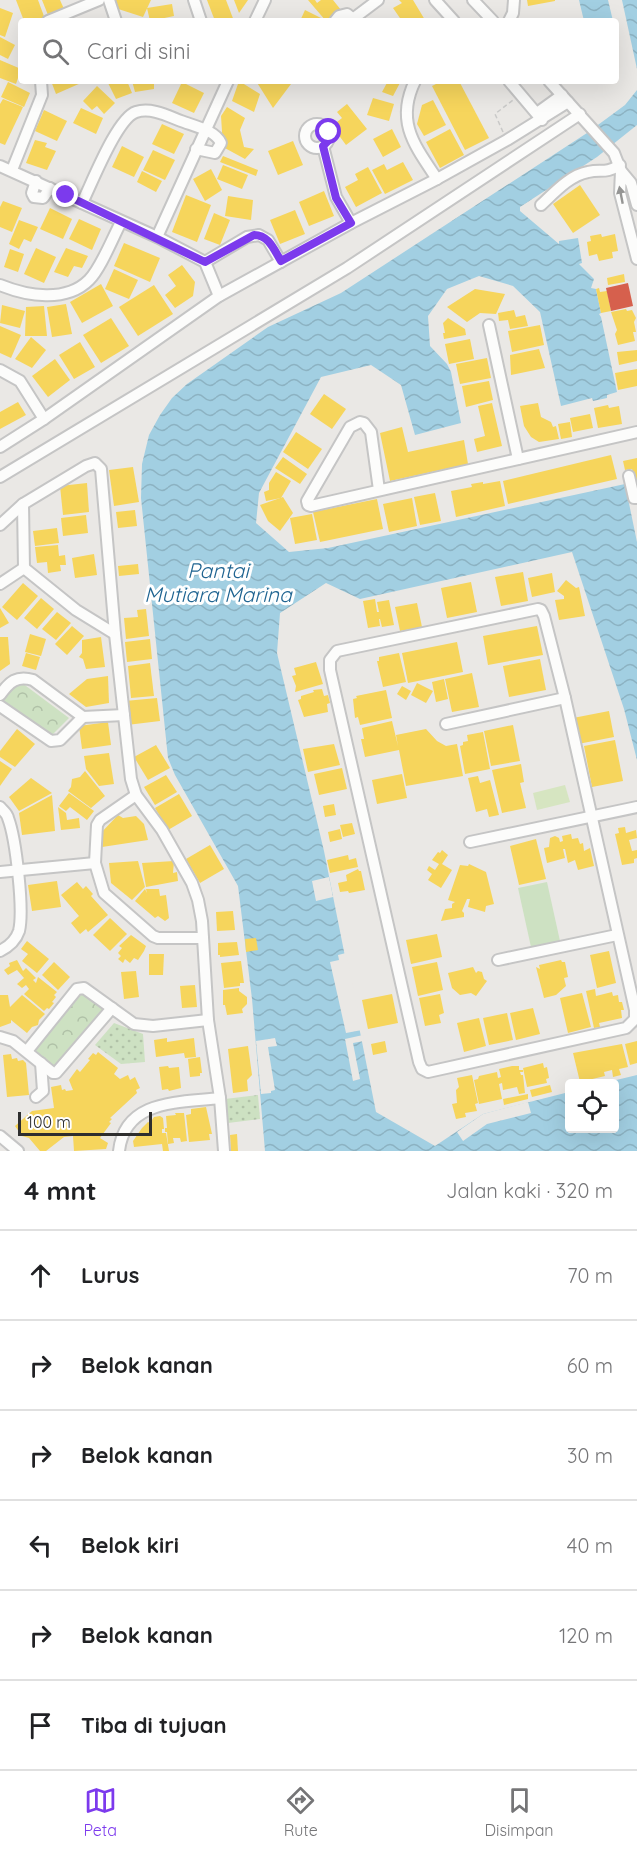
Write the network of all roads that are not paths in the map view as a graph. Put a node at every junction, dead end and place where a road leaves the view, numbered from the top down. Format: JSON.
{"nodes":[{"id":1,"x":99,"y":0,"type":"edge"},
{"id":2,"x":109,"y":0,"type":"edge"},
{"id":3,"x":194,"y":0,"type":"edge"},
{"id":4,"x":265,"y":0,"type":"edge"},
{"id":5,"x":378,"y":0,"type":"edge"},
{"id":6,"x":435,"y":0,"type":"edge"},
{"id":7,"x":473,"y":0,"type":"edge"},
{"id":8,"x":514,"y":0,"type":"edge"},
{"id":9,"x":55,"y":18,"type":"edge"},
{"id":10,"x":115,"y":18,"type":"edge"},
{"id":11,"x":200,"y":18,"type":"edge"},
{"id":12,"x":256,"y":18,"type":"edge"},
{"id":13,"x":338,"y":18,"type":"edge"},
{"id":14,"x":353,"y":18,"type":"edge"},
{"id":15,"x":356,"y":18,"type":"edge"},
{"id":16,"x":451,"y":18,"type":"edge"},
{"id":17,"x":490,"y":18,"type":"edge"},
{"id":18,"x":510,"y":18,"type":"edge"},
{"id":19,"x":41,"y":84,"type":"edge"},
{"id":20,"x":227,"y":84,"type":"edge"},
{"id":21,"x":414,"y":84,"type":"edge"},
{"id":22,"x":512,"y":84,"type":"edge"},
{"id":23,"x":552,"y":84,"type":"edge"},
{"id":24,"x":568,"y":102,"type":"junction"},
{"id":25,"x":538,"y":114,"type":"junction"},
{"id":26,"x":204,"y":130,"type":"junction"},
{"id":27,"x":323,"y":146,"type":"dead end"},
{"id":28,"x":196,"y":149,"type":"junction"},
{"id":29,"x":0,"y":166,"type":"edge"},
{"id":30,"x":620,"y":168,"type":"junction"},
{"id":31,"x":12,"y":170,"type":"junction"},
{"id":32,"x":437,"y":179,"type":"junction"},
{"id":33,"x":82,"y":203,"type":"junction"},
{"id":34,"x":542,"y":205,"type":"dead end"},
{"id":35,"x":637,"y":205,"type":"edge"},
{"id":36,"x":121,"y":222,"type":"junction"},
{"id":37,"x":351,"y":223,"type":"junction"},
{"id":38,"x":156,"y":237,"type":"junction"},
{"id":39,"x":637,"y":259,"type":"edge"},
{"id":40,"x":281,"y":261,"type":"junction"},
{"id":41,"x":205,"y":262,"type":"junction"},
{"id":42,"x":0,"y":285,"type":"edge"},
{"id":43,"x":219,"y":296,"type":"junction"},
{"id":44,"x":489,"y":325,"type":"dead end"},
{"id":45,"x":0,"y":370,"type":"edge"},
{"id":46,"x":44,"y":419,"type":"junction"},
{"id":47,"x":637,"y":432,"type":"edge"},
{"id":48,"x":0,"y":447,"type":"edge"},
{"id":49,"x":518,"y":459,"type":"junction"},
{"id":50,"x":628,"y":476,"type":"dead end"},
{"id":51,"x":0,"y":477,"type":"edge"},
{"id":52,"x":379,"y":490,"type":"junction"},
{"id":53,"x":637,"y":498,"type":"edge"},
{"id":54,"x":23,"y":504,"type":"junction"},
{"id":55,"x":0,"y":525,"type":"edge"},
{"id":56,"x":24,"y":568,"type":"junction"},
{"id":57,"x":0,"y":584,"type":"edge"},
{"id":58,"x":115,"y":634,"type":"junction"},
{"id":59,"x":0,"y":695,"type":"edge"},
{"id":60,"x":565,"y":698,"type":"junction"},
{"id":61,"x":0,"y":705,"type":"edge"},
{"id":62,"x":124,"y":715,"type":"junction"},
{"id":63,"x":83,"y":717,"type":"junction"},
{"id":64,"x":446,"y":724,"type":"dead end"},
{"id":65,"x":136,"y":795,"type":"junction"},
{"id":66,"x":0,"y":807,"type":"edge"},
{"id":67,"x":637,"y":807,"type":"edge"},
{"id":68,"x":591,"y":817,"type":"junction"},
{"id":69,"x":470,"y":842,"type":"dead end"},
{"id":70,"x":95,"y":863,"type":"junction"},
{"id":71,"x":18,"y":870,"type":"junction"},
{"id":72,"x":0,"y":872,"type":"edge"},
{"id":73,"x":617,"y":935,"type":"junction"},
{"id":74,"x":203,"y":938,"type":"junction"},
{"id":75,"x":0,"y":951,"type":"edge"},
{"id":76,"x":498,"y":960,"type":"dead end"},
{"id":77,"x":112,"y":1008,"type":"junction"},
{"id":78,"x":208,"y":1020,"type":"junction"},
{"id":79,"x":0,"y":1036,"type":"edge"},
{"id":80,"x":27,"y":1051,"type":"junction"},
{"id":81,"x":41,"y":1064,"type":"junction"},
{"id":82,"x":36,"y":1097,"type":"dead end"},
{"id":83,"x":220,"y":1098,"type":"junction"},
{"id":84,"x":0,"y":1136,"type":"edge"},
{"id":85,"x":18,"y":1151,"type":"edge"},
{"id":86,"x":119,"y":1151,"type":"edge"},
{"id":87,"x":224,"y":1151,"type":"edge"}],
"edges":[{"from":1,"to":9,"type":"street"},
{"from":2,"to":10,"type":"street"},
{"from":3,"to":11,"type":"street"},
{"from":4,"to":12,"type":"street"},
{"from":5,"to":15,"type":"street"},
{"from":6,"to":16,"type":"street"},
{"from":7,"to":17,"type":"street"},
{"from":8,"to":18,"type":"street"},
{"from":13,"to":14,"type":"street"},
{"from":19,"to":31,"type":"street"},
{"from":20,"to":26,"type":"street"},
{"from":21,"to":32,"type":"street"},
{"from":22,"to":25,"type":"street"},
{"from":23,"to":24,"type":"street"},
{"from":24,"to":25,"type":"street"},
{"from":24,"to":30,"type":"street"},
{"from":24,"to":51,"type":"street"},
{"from":25,"to":32,"type":"street"},
{"from":26,"to":28,"type":"street"},
{"from":26,"to":28,"type":"street"},
{"from":26,"to":33,"type":"street"},
{"from":27,"to":37,"type":"street"},
{"from":28,"to":38,"type":"street"},
{"from":29,"to":31,"type":"street"},
{"from":30,"to":34,"type":"street"},
{"from":30,"to":35,"type":"street"},
{"from":39,"to":30,"type":"street","one_way":true},
{"from":31,"to":33,"type":"street"},
{"from":32,"to":37,"type":"street"},
{"from":33,"to":36,"type":"street"},
{"from":36,"to":38,"type":"street"},
{"from":36,"to":42,"type":"street"},
{"from":37,"to":40,"type":"street"},
{"from":38,"to":41,"type":"street"},
{"from":40,"to":41,"type":"street"},
{"from":40,"to":43,"type":"street"},
{"from":41,"to":43,"type":"street"},
{"from":43,"to":46,"type":"street"},
{"from":44,"to":49,"type":"street"},
{"from":45,"to":46,"type":"street"},
{"from":46,"to":48,"type":"street"},
{"from":47,"to":49,"type":"street"},
{"from":49,"to":52,"type":"street"},
{"from":50,"to":53,"type":"street"},
{"from":52,"to":52,"type":"street"},
{"from":54,"to":55,"type":"street"},
{"from":54,"to":56,"type":"street"},
{"from":54,"to":58,"type":"street"},
{"from":56,"to":57,"type":"street"},
{"from":56,"to":58,"type":"street"},
{"from":58,"to":62,"type":"street"},
{"from":59,"to":63,"type":"street"},
{"from":60,"to":64,"type":"street"},
{"from":60,"to":68,"type":"street"},
{"from":60,"to":73,"type":"street"},
{"from":61,"to":63,"type":"street"},
{"from":62,"to":63,"type":"street"},
{"from":62,"to":65,"type":"street"},
{"from":65,"to":70,"type":"street"},
{"from":65,"to":74,"type":"street"},
{"from":66,"to":71,"type":"street"},
{"from":67,"to":68,"type":"street"},
{"from":68,"to":69,"type":"street"},
{"from":68,"to":73,"type":"street"},
{"from":70,"to":71,"type":"street"},
{"from":70,"to":74,"type":"street"},
{"from":71,"to":72,"type":"street"},
{"from":71,"to":75,"type":"street"},
{"from":73,"to":76,"type":"street"},
{"from":74,"to":78,"type":"street"},
{"from":77,"to":78,"type":"street"},
{"from":77,"to":80,"type":"street"},
{"from":77,"to":81,"type":"street"},
{"from":78,"to":83,"type":"street"},
{"from":79,"to":80,"type":"street"},
{"from":80,"to":81,"type":"street"},
{"from":81,"to":82,"type":"street"},
{"from":83,"to":86,"type":"street"},
{"from":83,"to":87,"type":"street"},
{"from":84,"to":85,"type":"street"}]}
